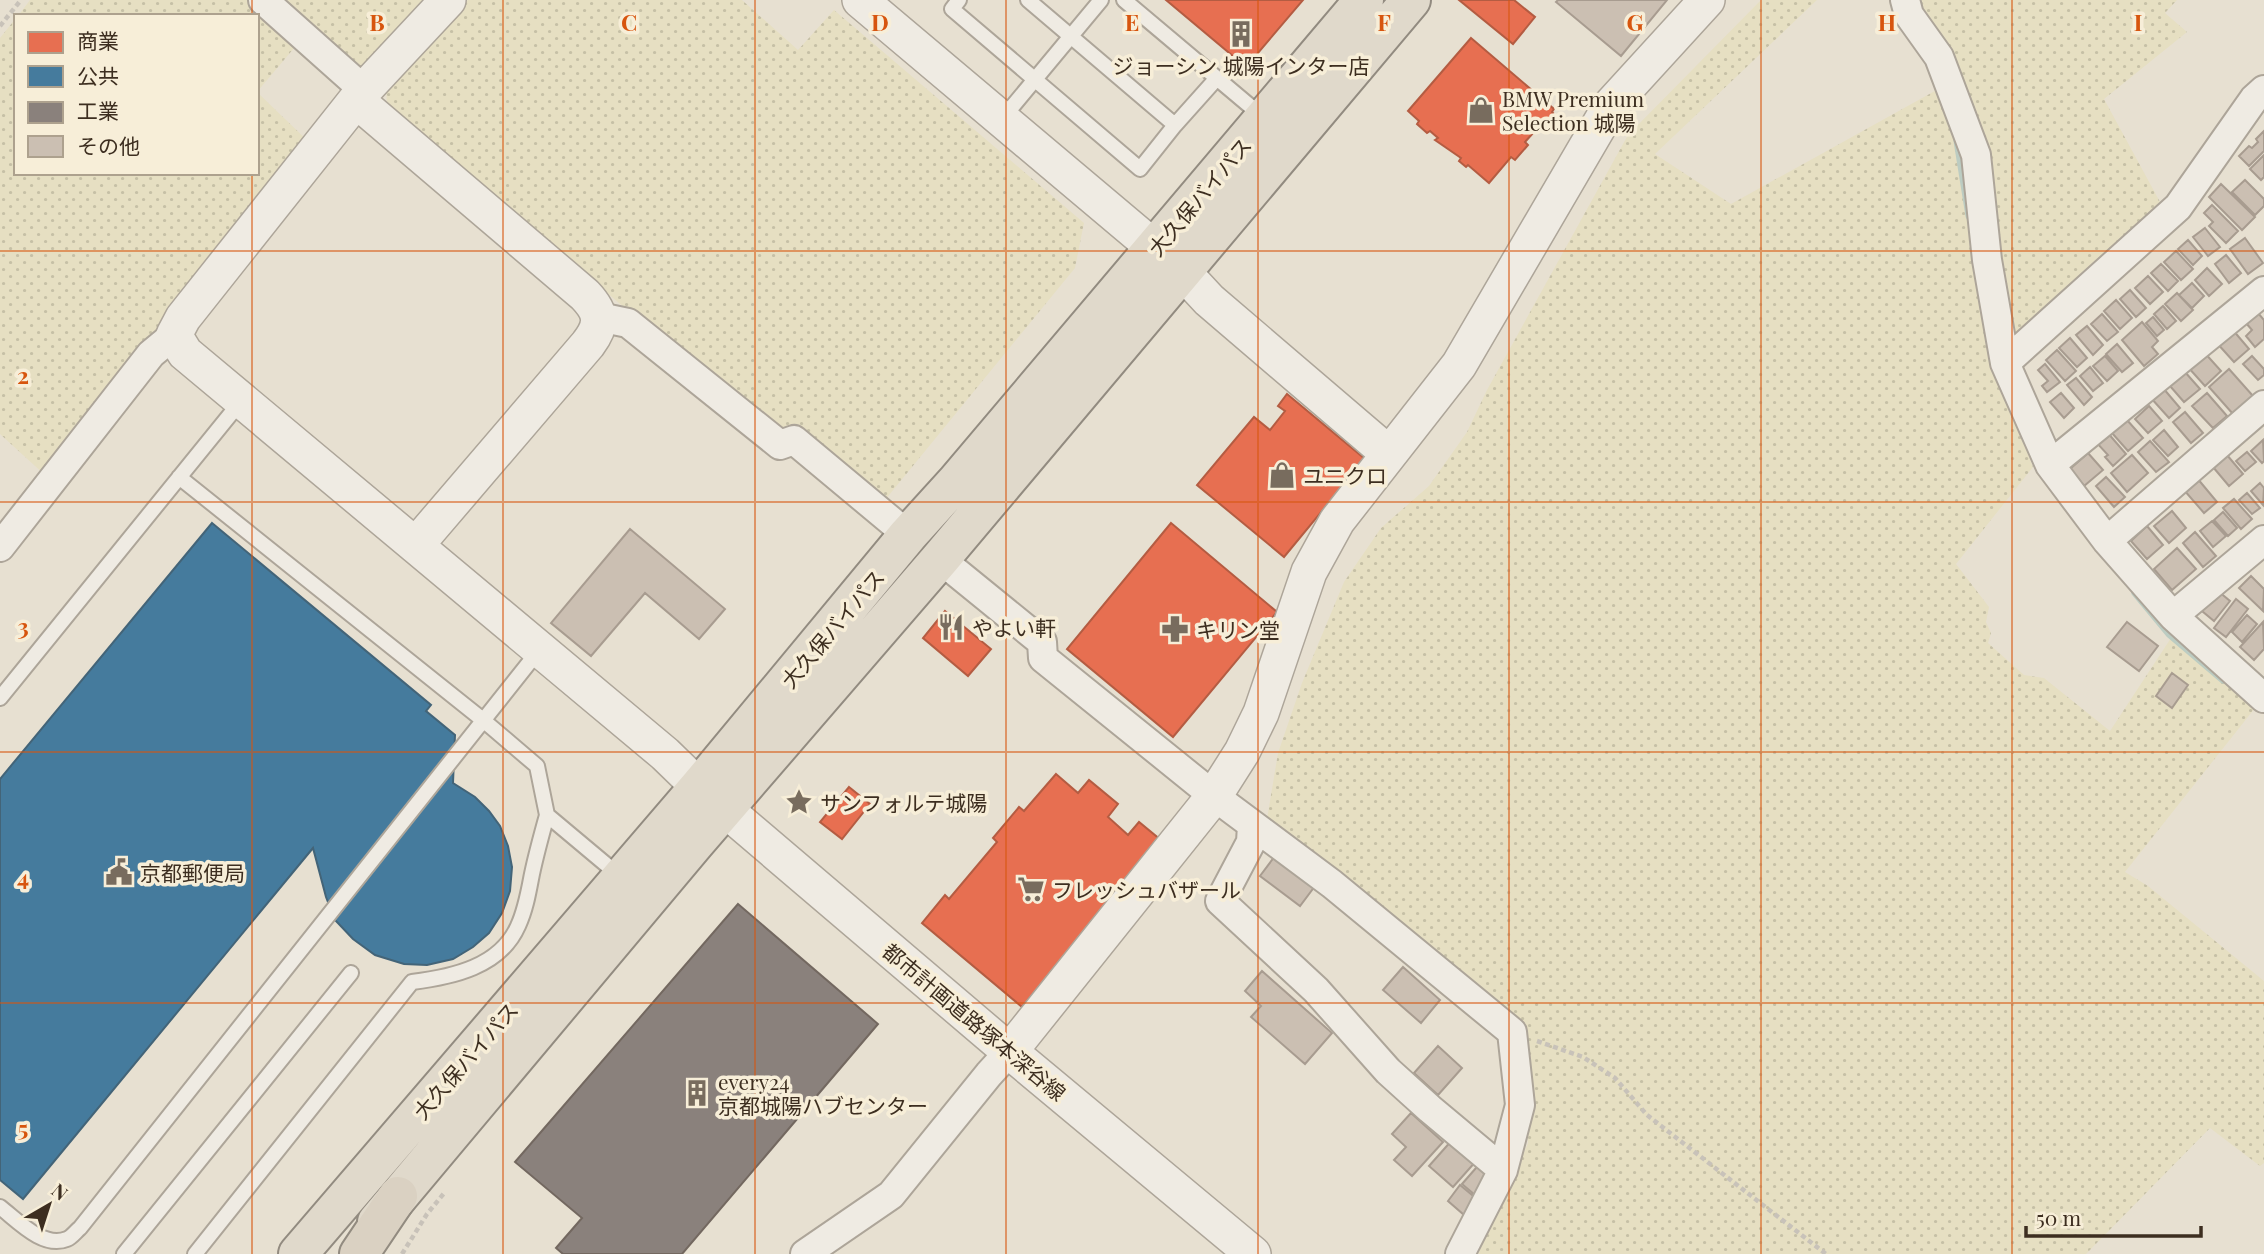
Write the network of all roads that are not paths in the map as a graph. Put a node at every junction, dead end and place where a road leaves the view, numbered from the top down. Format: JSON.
{"nodes":[{"id":1,"x":263,"y":0,"type":"edge"},
{"id":2,"x":448,"y":0,"type":"edge"},
{"id":3,"x":959,"y":0,"type":"edge"},
{"id":4,"x":1028,"y":0,"type":"edge"},
{"id":5,"x":1101,"y":0,"type":"edge"},
{"id":6,"x":1124,"y":0,"type":"edge"},
{"id":7,"x":1364,"y":0,"type":"edge"},
{"id":8,"x":1411,"y":0,"type":"edge"},
{"id":9,"x":1707,"y":0,"type":"edge"},
{"id":10,"x":1905,"y":0,"type":"edge"},
{"id":11,"x":877,"y":5,"type":"edge"},
{"id":12,"x":1071,"y":37,"type":"junction"},
{"id":13,"x":1217,"y":78,"type":"junction"},
{"id":14,"x":1035,"y":80,"type":"junction"},
{"id":15,"x":360,"y":95,"type":"junction"},
{"id":16,"x":2261,"y":100,"type":"edge"},
{"id":17,"x":1265,"y":118,"type":"junction"},
{"id":18,"x":1002,"y":120,"type":"junction"},
{"id":19,"x":1175,"y":125,"type":"junction"},
{"id":20,"x":1169,"y":261,"type":"junction"},
{"id":21,"x":2264,"y":291,"type":"edge"},
{"id":22,"x":599,"y":317,"type":"junction"},
{"id":23,"x":174,"y":335,"type":"junction"},
{"id":24,"x":2005,"y":363,"type":"junction"},
{"id":25,"x":242,"y":400,"type":"junction"},
{"id":26,"x":2264,"y":405,"type":"edge"},
{"id":27,"x":1389,"y":454,"type":"junction"},
{"id":28,"x":2050,"y":465,"type":"junction"},
{"id":29,"x":179,"y":477,"type":"junction"},
{"id":30,"x":893,"y":529,"type":"junction"},
{"id":31,"x":2264,"y":540,"type":"edge"},
{"id":32,"x":2107,"y":541,"type":"junction"},
{"id":33,"x":416,"y":545,"type":"junction"},
{"id":34,"x":0,"y":547,"type":"edge"},
{"id":35,"x":946,"y":572,"type":"junction"},
{"id":36,"x":2173,"y":616,"type":"junction"},
{"id":37,"x":540,"y":649,"type":"junction"},
{"id":38,"x":0,"y":698,"type":"edge"},
{"id":39,"x":2264,"y":698,"type":"edge"},
{"id":40,"x":483,"y":720,"type":"junction"},
{"id":41,"x":1214,"y":796,"type":"junction"},
{"id":42,"x":712,"y":798,"type":"junction"},
{"id":43,"x":547,"y":816,"type":"junction"},
{"id":44,"x":1252,"y":825,"type":"junction"},
{"id":45,"x":622,"y":877,"type":"junction"},
{"id":46,"x":351,"y":973,"type":"dead end"},
{"id":47,"x":1010,"y":1051,"type":"junction"},
{"id":48,"x":1503,"y":1170,"type":"junction"},
{"id":49,"x":398,"y":1196,"type":"junction"},
{"id":50,"x":0,"y":1207,"type":"edge"},
{"id":51,"x":124,"y":1254,"type":"edge"},
{"id":52,"x":195,"y":1254,"type":"edge"},
{"id":53,"x":298,"y":1254,"type":"edge"},
{"id":54,"x":349,"y":1254,"type":"edge"},
{"id":55,"x":359,"y":1254,"type":"edge"},
{"id":56,"x":805,"y":1254,"type":"edge"},
{"id":57,"x":1253,"y":1254,"type":"edge"},
{"id":58,"x":1460,"y":1254,"type":"edge"}],
"edges":[{"from":1,"to":15,"type":"street"},
{"from":2,"to":15,"type":"street"},
{"from":3,"to":14,"type":"lane"},
{"from":4,"to":12,"type":"lane"},
{"from":5,"to":12,"type":"lane"},
{"from":6,"to":13,"type":"lane"},
{"from":7,"to":17,"type":"highway","name":"大久保バイパス"},
{"from":8,"to":20,"type":"highway","name":"大久保バイパス"},
{"from":9,"to":27,"type":"street"},
{"from":10,"to":24,"type":"street"},
{"from":11,"to":18,"type":"street"},
{"from":12,"to":14,"type":"lane"},
{"from":12,"to":19,"type":"lane"},
{"from":13,"to":17,"type":"lane"},
{"from":13,"to":19,"type":"lane"},
{"from":14,"to":18,"type":"lane"},
{"from":14,"to":19,"type":"lane"},
{"from":15,"to":22,"type":"street"},
{"from":15,"to":23,"type":"street"},
{"from":16,"to":24,"type":"street"},
{"from":17,"to":20,"type":"highway","name":"大久保バイパス"},
{"from":18,"to":20,"type":"street"},
{"from":20,"to":27,"type":"street"},
{"from":20,"to":30,"type":"highway","name":"大久保バイパス"},
{"from":20,"to":35,"type":"highway","name":"大久保バイパス"},
{"from":21,"to":28,"type":"street"},
{"from":22,"to":30,"type":"street"},
{"from":22,"to":33,"type":"street"},
{"from":23,"to":25,"type":"street","name":"都市計画道路塚本深谷線"},
{"from":23,"to":34,"type":"street"},
{"from":24,"to":28,"type":"street"},
{"from":25,"to":29,"type":"lane"},
{"from":25,"to":33,"type":"street","name":"都市計画道路塚本深谷線"},
{"from":26,"to":32,"type":"street"},
{"from":27,"to":41,"type":"street"},
{"from":28,"to":32,"type":"street"},
{"from":29,"to":38,"type":"lane"},
{"from":29,"to":40,"type":"lane"},
{"from":30,"to":42,"type":"highway","name":"大久保バイパス"},
{"from":31,"to":36,"type":"street"},
{"from":32,"to":36,"type":"street"},
{"from":33,"to":37,"type":"street","name":"都市計画道路塚本深谷線"},
{"from":35,"to":41,"type":"street"},
{"from":35,"to":42,"type":"highway","name":"大久保バイパス"},
{"from":36,"to":39,"type":"street"},
{"from":37,"to":40,"type":"lane"},
{"from":37,"to":42,"type":"street","name":"都市計画道路塚本深谷線"},
{"from":40,"to":43,"type":"lane"},
{"from":40,"to":50,"type":"lane"},
{"from":41,"to":44,"type":"street"},
{"from":41,"to":47,"type":"street"},
{"from":42,"to":45,"type":"highway","name":"大久保バイパス"},
{"from":42,"to":47,"type":"street","name":"都市計画道路塚本深谷線"},
{"from":42,"to":49,"type":"highway","name":"大久保バイパス"},
{"from":43,"to":45,"type":"lane"},
{"from":43,"to":52,"type":"lane"},
{"from":44,"to":48,"type":"street"},
{"from":44,"to":48,"type":"street"},
{"from":45,"to":53,"type":"highway","name":"大久保バイパス"},
{"from":46,"to":51,"type":"lane"},
{"from":47,"to":56,"type":"street"},
{"from":47,"to":57,"type":"street","name":"都市計画道路塚本深谷線"},
{"from":48,"to":58,"type":"street"},
{"from":49,"to":54,"type":"highway","name":"大久保バイパス"},
{"from":49,"to":55,"type":"highway"}]}
